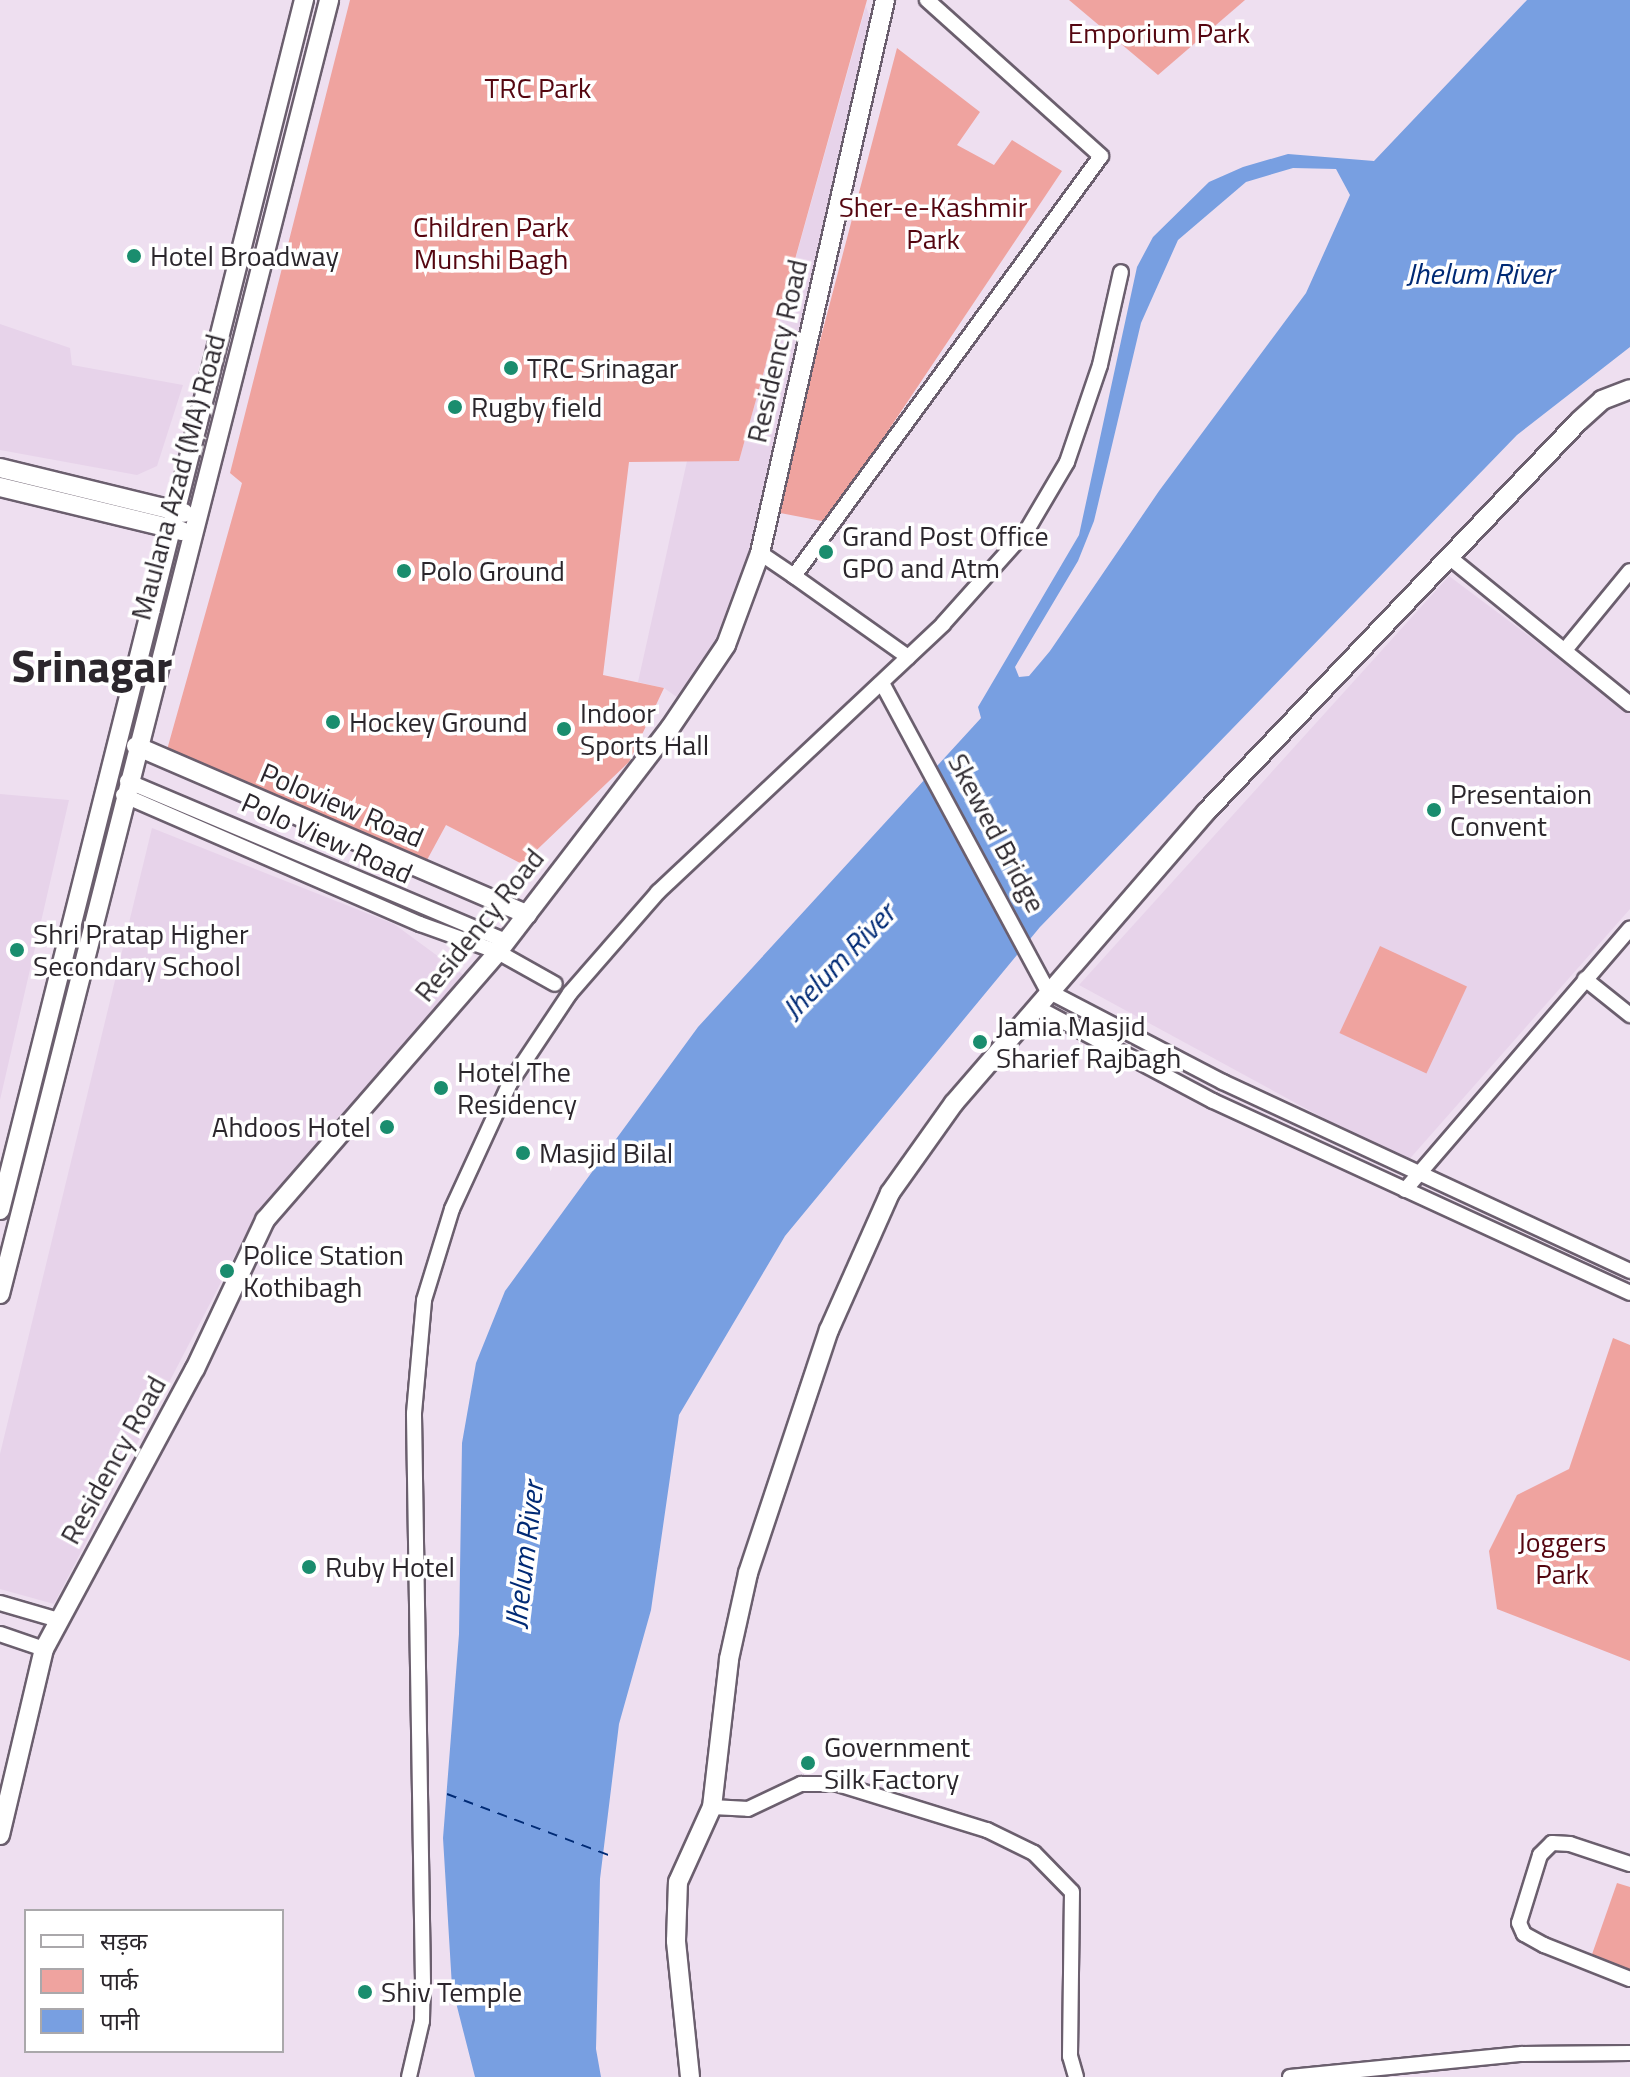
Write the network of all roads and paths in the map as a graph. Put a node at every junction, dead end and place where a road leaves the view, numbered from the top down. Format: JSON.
{"nodes":[{"id":1,"x":304,"y":0,"type":"edge"},
{"id":2,"x":329,"y":0,"type":"edge"},
{"id":3,"x":885,"y":0,"type":"edge"},
{"id":4,"x":927,"y":0,"type":"edge"},
{"id":5,"x":1121,"y":272,"type":"dead end"},
{"id":6,"x":1630,"y":389,"type":"edge"},
{"id":7,"x":0,"y":468,"type":"edge"},
{"id":8,"x":0,"y":487,"type":"edge"},
{"id":9,"x":173,"y":519,"type":"junction"},
{"id":10,"x":195,"y":525,"type":"junction"},
{"id":11,"x":760,"y":553,"type":"junction"},
{"id":12,"x":1449,"y":557,"type":"junction"},
{"id":13,"x":1630,"y":571,"type":"edge"},
{"id":14,"x":794,"y":576,"type":"junction"},
{"id":15,"x":1565,"y":650,"type":"junction"},
{"id":16,"x":908,"y":657,"type":"junction"},
{"id":17,"x":882,"y":683,"type":"junction"},
{"id":18,"x":1630,"y":704,"type":"edge"},
{"id":19,"x":136,"y":746,"type":"junction"},
{"id":20,"x":125,"y":788,"type":"junction"},
{"id":21,"x":527,"y":914,"type":"junction"},
{"id":22,"x":1630,"y":928,"type":"edge"},
{"id":23,"x":502,"y":947,"type":"junction"},
{"id":24,"x":1585,"y":979,"type":"junction"},
{"id":25,"x":563,"y":989,"type":"junction"},
{"id":26,"x":1048,"y":991,"type":"junction"},
{"id":27,"x":1036,"y":1007,"type":"junction"},
{"id":28,"x":1630,"y":1015,"type":"edge"},
{"id":29,"x":1139,"y":1040,"type":"junction"},
{"id":30,"x":1131,"y":1057,"type":"junction"},
{"id":31,"x":1419,"y":1171,"type":"junction"},
{"id":32,"x":1405,"y":1190,"type":"junction"},
{"id":33,"x":0,"y":1210,"type":"edge"},
{"id":34,"x":1630,"y":1271,"type":"edge"},
{"id":35,"x":1630,"y":1293,"type":"edge"},
{"id":36,"x":0,"y":1294,"type":"edge"},
{"id":37,"x":0,"y":1603,"type":"edge"},
{"id":38,"x":58,"y":1620,"type":"junction"},
{"id":39,"x":0,"y":1634,"type":"edge"},
{"id":40,"x":44,"y":1649,"type":"junction"},
{"id":41,"x":712,"y":1807,"type":"junction"},
{"id":42,"x":0,"y":1835,"type":"edge"},
{"id":43,"x":1630,"y":1864,"type":"edge"},
{"id":44,"x":1630,"y":1979,"type":"edge"},
{"id":45,"x":1630,"y":2053,"type":"edge"},
{"id":46,"x":409,"y":2077,"type":"edge"},
{"id":47,"x":690,"y":2077,"type":"edge"},
{"id":48,"x":1076,"y":2077,"type":"edge"},
{"id":49,"x":1290,"y":2077,"type":"edge"}],
"edges":[{"from":1,"to":9,"type":"main road","name":"Maulana Azad (MA) Road"},
{"from":2,"to":10,"type":"main road","name":"Maulana Azad (MA) Road"},
{"from":3,"to":11,"type":"main road","name":"Residency Road"},
{"from":4,"to":14,"type":"street"},
{"from":5,"to":16,"type":"street"},
{"from":6,"to":12,"type":"main road"},
{"from":7,"to":9,"type":"main road"},
{"from":8,"to":9,"type":"main road"},
{"from":9,"to":10,"type":"main road"},
{"from":9,"to":33,"type":"main road","name":"Maulana Azad (MA) Road"},
{"from":10,"to":19,"type":"main road","name":"Maulana Azad (MA) Road"},
{"from":11,"to":14,"type":"street"},
{"from":11,"to":21,"type":"main road","name":"Residency Road"},
{"from":12,"to":15,"type":"street"},
{"from":12,"to":26,"type":"main road"},
{"from":13,"to":15,"type":"street"},
{"from":14,"to":16,"type":"street"},
{"from":15,"to":18,"type":"street"},
{"from":16,"to":17,"type":"street"},
{"from":17,"to":25,"type":"street"},
{"from":17,"to":26,"type":"street","name":"Skewed Bridge"},
{"from":19,"to":20,"type":"main road","name":"Maulana Azad (MA) Road"},
{"from":19,"to":21,"type":"main road","name":"Poloview Road"},
{"from":20,"to":23,"type":"street"},
{"from":20,"to":36,"type":"main road","name":"Maulana Azad (MA) Road"},
{"from":21,"to":23,"type":"main road","name":"Residency Road"},
{"from":22,"to":24,"type":"street"},
{"from":23,"to":25,"type":"street"},
{"from":23,"to":38,"type":"main road","name":"Residency Road"},
{"from":24,"to":28,"type":"street"},
{"from":24,"to":31,"type":"street"},
{"from":25,"to":46,"type":"street"},
{"from":26,"to":27,"type":"main road"},
{"from":26,"to":29,"type":"street"},
{"from":27,"to":30,"type":"street"},
{"from":27,"to":41,"type":"main road"},
{"from":29,"to":30,"type":"street"},
{"from":29,"to":31,"type":"street"},
{"from":30,"to":32,"type":"street"},
{"from":31,"to":32,"type":"street"},
{"from":31,"to":34,"type":"street"},
{"from":32,"to":35,"type":"street"},
{"from":37,"to":38,"type":"street"},
{"from":38,"to":40,"type":"main road","name":"Residency Road"},
{"from":39,"to":40,"type":"street"},
{"from":40,"to":42,"type":"main road","name":"Residency Road"},
{"from":41,"to":47,"type":"main road"},
{"from":41,"to":48,"type":"street"},
{"from":43,"to":44,"type":"street"},
{"from":45,"to":49,"type":"street"}]}
